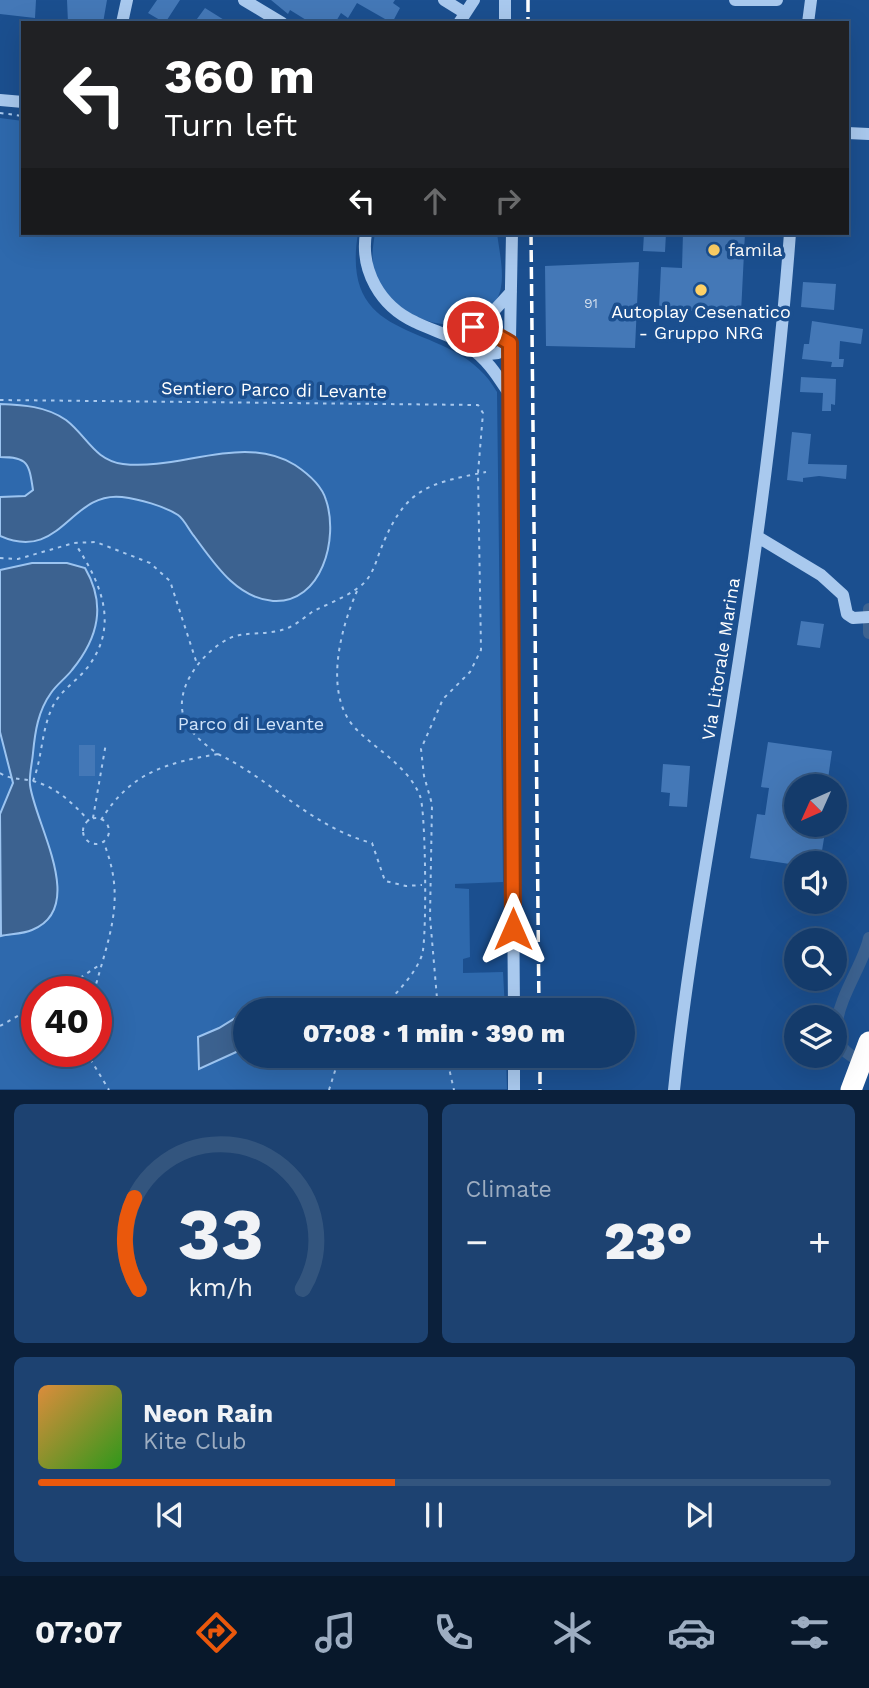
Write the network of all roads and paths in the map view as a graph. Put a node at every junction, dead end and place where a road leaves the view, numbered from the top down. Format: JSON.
{"nodes":[{"id":1,"x":127,"y":0,"type":"edge"},
{"id":2,"x":244,"y":0,"type":"edge"},
{"id":3,"x":443,"y":0,"type":"edge"},
{"id":4,"x":474,"y":0,"type":"edge"},
{"id":5,"x":505,"y":0,"type":"edge"},
{"id":6,"x":735,"y":0,"type":"edge"},
{"id":7,"x":777,"y":0,"type":"edge"},
{"id":8,"x":811,"y":0,"type":"edge"},
{"id":9,"x":462,"y":18,"type":"edge"},
{"id":10,"x":122,"y":21,"type":"edge"},
{"id":11,"x":279,"y":21,"type":"edge"},
{"id":12,"x":505,"y":21,"type":"edge"},
{"id":13,"x":808,"y":21,"type":"edge"},
{"id":14,"x":0,"y":100,"type":"edge"},
{"id":15,"x":21,"y":102,"type":"edge"},
{"id":16,"x":0,"y":113,"type":"edge"},
{"id":17,"x":21,"y":116,"type":"edge"},
{"id":18,"x":366,"y":235,"type":"edge"},
{"id":19,"x":505,"y":235,"type":"edge"},
{"id":20,"x":512,"y":235,"type":"edge"},
{"id":21,"x":790,"y":235,"type":"edge"},
{"id":22,"x":511,"y":259,"type":"junction"},
{"id":23,"x":511,"y":292,"type":"junction"},
{"id":24,"x":480,"y":326,"type":"junction"},
{"id":25,"x":448,"y":335,"type":"junction"},
{"id":26,"x":510,"y":343,"type":"junction"},
{"id":27,"x":480,"y":355,"type":"junction"},
{"id":28,"x":509,"y":392,"type":"junction"},
{"id":29,"x":0,"y":400,"type":"edge"},
{"id":30,"x":486,"y":472,"type":"dead end"},
{"id":31,"x":478,"y":473,"type":"junction"},
{"id":32,"x":758,"y":537,"type":"junction"},
{"id":33,"x":74,"y":543,"type":"junction"},
{"id":34,"x":0,"y":558,"type":"edge"},
{"id":35,"x":358,"y":588,"type":"junction"},
{"id":36,"x":869,"y":617,"type":"edge"},
{"id":37,"x":197,"y":664,"type":"junction"},
{"id":38,"x":106,"y":743,"type":"dead end"},
{"id":39,"x":218,"y":754,"type":"junction"},
{"id":40,"x":0,"y":773,"type":"edge"},
{"id":41,"x":32,"y":781,"type":"junction"},
{"id":42,"x":92,"y":819,"type":"junction"},
{"id":43,"x":101,"y":820,"type":"junction"},
{"id":44,"x":89,"y":821,"type":"junction"},
{"id":45,"x":103,"y":841,"type":"junction"},
{"id":46,"x":423,"y":885,"type":"junction"},
{"id":47,"x":102,"y":964,"type":"junction"},
{"id":48,"x":84,"y":976,"type":"edge"},
{"id":49,"x":99,"y":976,"type":"edge"},
{"id":50,"x":390,"y":998,"type":"edge"},
{"id":51,"x":437,"y":998,"type":"edge"},
{"id":52,"x":514,"y":998,"type":"edge"},
{"id":53,"x":21,"y":1014,"type":"edge"},
{"id":54,"x":0,"y":1026,"type":"edge"},
{"id":55,"x":869,"y":1042,"type":"edge"},
{"id":56,"x":95,"y":1067,"type":"edge"},
{"id":57,"x":336,"y":1068,"type":"edge"},
{"id":58,"x":449,"y":1068,"type":"edge"},
{"id":59,"x":514,"y":1068,"type":"edge"},
{"id":60,"x":862,"y":1085,"type":"edge"},
{"id":61,"x":109,"y":1090,"type":"edge"},
{"id":62,"x":329,"y":1090,"type":"edge"},
{"id":63,"x":454,"y":1090,"type":"edge"},
{"id":64,"x":514,"y":1090,"type":"edge"},
{"id":65,"x":674,"y":1090,"type":"edge"}],
"edges":[{"from":1,"to":10,"type":"street"},
{"from":2,"to":11,"type":"street"},
{"from":3,"to":9,"type":"street"},
{"from":4,"to":9,"type":"street"},
{"from":5,"to":12,"type":"street"},
{"from":6,"to":7,"type":"street"},
{"from":8,"to":13,"type":"street"},
{"from":14,"to":15,"type":"street"},
{"from":16,"to":17,"type":"path"},
{"from":18,"to":25,"type":"street"},
{"from":19,"to":22,"type":"street"},
{"from":20,"to":22,"type":"street"},
{"from":21,"to":32,"type":"street","name":"Via Litorale Marina"},
{"from":22,"to":23,"type":"street"},
{"from":23,"to":24,"type":"street"},
{"from":23,"to":26,"type":"street"},
{"from":24,"to":25,"type":"street"},
{"from":24,"to":26,"type":"street"},
{"from":25,"to":27,"type":"street"},
{"from":26,"to":27,"type":"street"},
{"from":26,"to":28,"type":"street"},
{"from":27,"to":28,"type":"street"},
{"from":28,"to":52,"type":"street"},
{"from":29,"to":31,"type":"path","name":"Sentiero Parco di Levante"},
{"from":30,"to":31,"type":"path"},
{"from":31,"to":35,"type":"path"},
{"from":31,"to":51,"type":"path","name":"Sentiero Parco di Levante"},
{"from":32,"to":36,"type":"street"},
{"from":32,"to":65,"type":"street","name":"Via Litorale Marina"},
{"from":33,"to":34,"type":"path"},
{"from":33,"to":37,"type":"path"},
{"from":33,"to":41,"type":"path"},
{"from":35,"to":37,"type":"path"},
{"from":35,"to":46,"type":"path"},
{"from":37,"to":39,"type":"path"},
{"from":38,"to":42,"type":"path"},
{"from":39,"to":43,"type":"path"},
{"from":39,"to":46,"type":"path"},
{"from":40,"to":41,"type":"path"},
{"from":41,"to":44,"type":"path"},
{"from":42,"to":43,"type":"path"},
{"from":42,"to":44,"type":"path"},
{"from":43,"to":45,"type":"path"},
{"from":44,"to":45,"type":"path"},
{"from":45,"to":47,"type":"path"},
{"from":46,"to":50,"type":"path"},
{"from":47,"to":48,"type":"path"},
{"from":47,"to":49,"type":"path"},
{"from":53,"to":54,"type":"path"},
{"from":55,"to":60,"type":"highway"},
{"from":56,"to":61,"type":"path"},
{"from":57,"to":62,"type":"path"},
{"from":58,"to":63,"type":"path"},
{"from":59,"to":64,"type":"street"}]}
